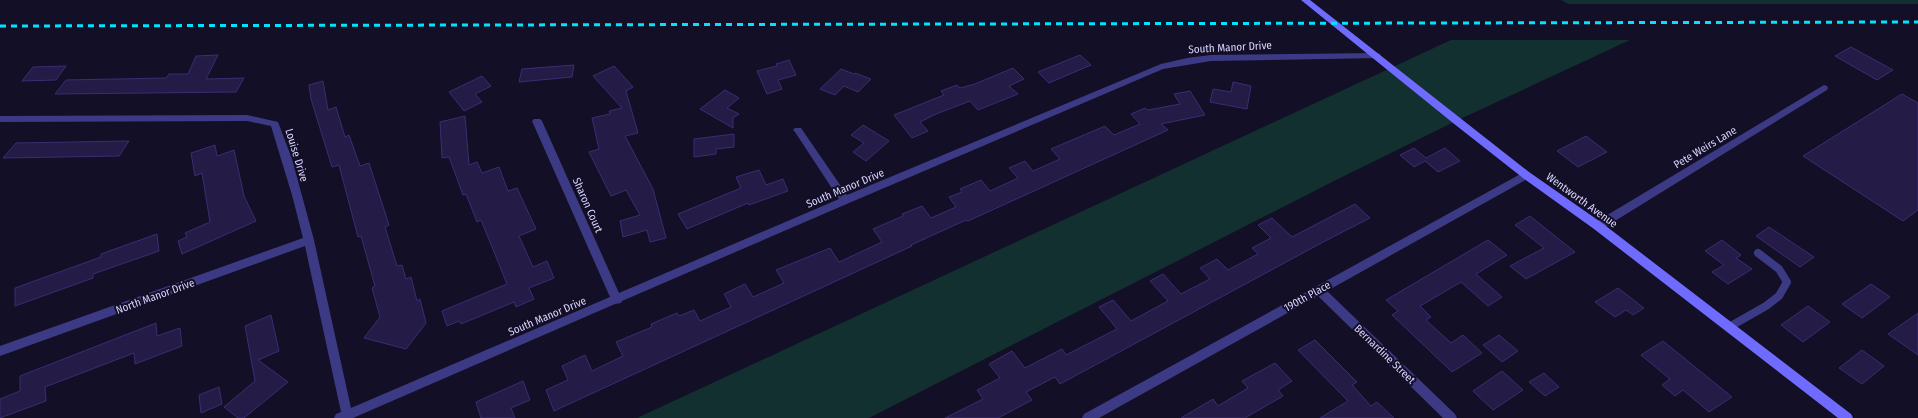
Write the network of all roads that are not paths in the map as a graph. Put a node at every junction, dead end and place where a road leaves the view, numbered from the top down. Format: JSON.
{"nodes":[{"id":1,"x":1305,"y":0,"type":"edge"},
{"id":2,"x":1377,"y":56,"type":"junction"},
{"id":3,"x":1824,"y":88,"type":"dead end"},
{"id":4,"x":0,"y":119,"type":"edge"},
{"id":5,"x":537,"y":121,"type":"dead end"},
{"id":6,"x":798,"y":130,"type":"dead end"},
{"id":7,"x":1526,"y":175,"type":"junction"},
{"id":8,"x":845,"y":200,"type":"junction"},
{"id":9,"x":1598,"y":226,"type":"junction"},
{"id":10,"x":309,"y":240,"type":"junction"},
{"id":11,"x":1758,"y":253,"type":"dead end"},
{"id":12,"x":1319,"y":290,"type":"junction"},
{"id":13,"x":617,"y":300,"type":"junction"},
{"id":14,"x":1729,"y":327,"type":"junction"},
{"id":15,"x":0,"y":352,"type":"edge"},
{"id":16,"x":343,"y":416,"type":"edge"},
{"id":17,"x":1088,"y":418,"type":"edge"},
{"id":18,"x":1451,"y":418,"type":"edge"},
{"id":19,"x":1847,"y":418,"type":"edge"}],
"edges":[{"from":1,"to":2,"type":"street","name":"Wentworth Avenue"},
{"from":2,"to":7,"type":"street","name":"Wentworth Avenue"},
{"from":2,"to":8,"type":"street","name":"South Manor Drive"},
{"from":3,"to":9,"type":"street","name":"Pete Weirs Lane"},
{"from":4,"to":10,"type":"street","name":"Louise Drive"},
{"from":5,"to":13,"type":"street","name":"Sharon Court"},
{"from":6,"to":8,"type":"street"},
{"from":7,"to":9,"type":"street","name":"Wentworth Avenue"},
{"from":7,"to":12,"type":"street","name":"190th Place"},
{"from":8,"to":13,"type":"street","name":"South Manor Drive"},
{"from":9,"to":14,"type":"street","name":"Wentworth Avenue"},
{"from":10,"to":15,"type":"street","name":"North Manor Drive"},
{"from":10,"to":16,"type":"street","name":"Louise Drive"},
{"from":11,"to":14,"type":"lane"},
{"from":12,"to":17,"type":"street","name":"190th Place"},
{"from":12,"to":18,"type":"street","name":"Bernardine Street"},
{"from":13,"to":16,"type":"street","name":"South Manor Drive"},
{"from":14,"to":19,"type":"street","name":"Wentworth Avenue"}]}
